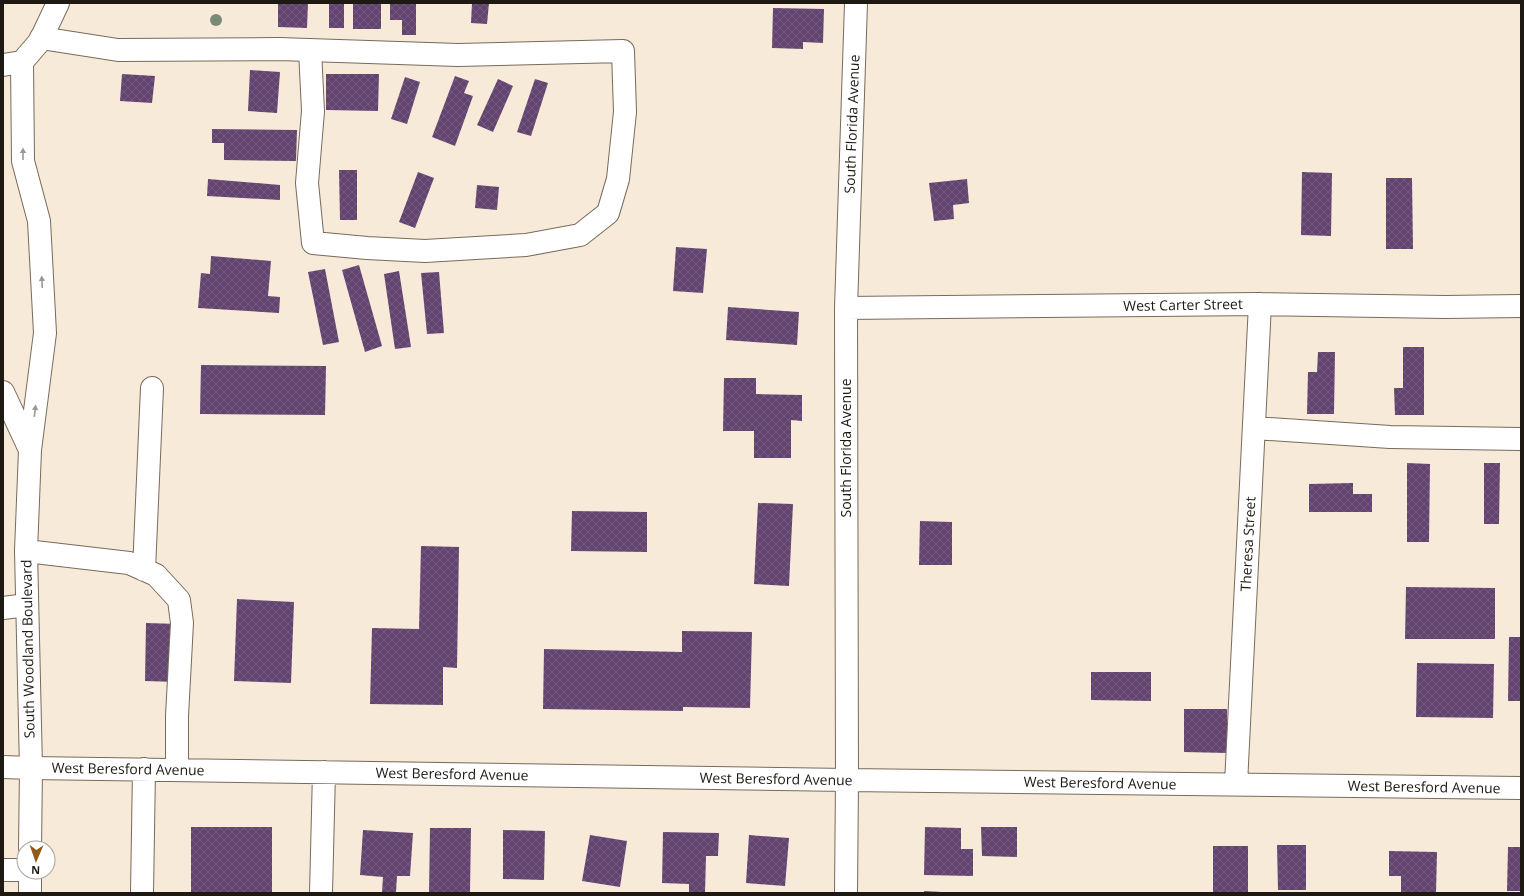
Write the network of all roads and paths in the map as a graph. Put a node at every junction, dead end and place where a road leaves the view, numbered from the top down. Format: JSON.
{"nodes":[{"id":1,"x":58,"y":3,"type":"edge"},
{"id":2,"x":856,"y":3,"type":"edge"},
{"id":3,"x":42,"y":38,"type":"junction"},
{"id":4,"x":310,"y":50,"type":"junction"},
{"id":5,"x":12,"y":64,"type":"edge"},
{"id":6,"x":1260,"y":304,"type":"junction"},
{"id":7,"x":1521,"y":306,"type":"edge"},
{"id":8,"x":846,"y":308,"type":"junction"},
{"id":9,"x":152,"y":388,"type":"dead end"},
{"id":10,"x":3,"y":392,"type":"edge"},
{"id":11,"x":1254,"y":428,"type":"junction"},
{"id":12,"x":1521,"y":439,"type":"edge"},
{"id":13,"x":30,"y":450,"type":"junction"},
{"id":14,"x":26,"y":551,"type":"junction"},
{"id":15,"x":144,"y":570,"type":"junction"},
{"id":16,"x":27,"y":605,"type":"junction"},
{"id":17,"x":3,"y":608,"type":"edge"},
{"id":18,"x":3,"y":767,"type":"edge"},
{"id":19,"x":31,"y":768,"type":"junction"},
{"id":20,"x":144,"y":769,"type":"junction"},
{"id":21,"x":177,"y":770,"type":"junction"},
{"id":22,"x":324,"y":772,"type":"junction"},
{"id":23,"x":847,"y":780,"type":"junction"},
{"id":24,"x":1236,"y":784,"type":"junction"},
{"id":25,"x":1521,"y":788,"type":"edge"},
{"id":26,"x":30,"y":840,"type":"edge"},
{"id":27,"x":3,"y":870,"type":"edge"},
{"id":28,"x":16,"y":870,"type":"edge"},
{"id":29,"x":30,"y":880,"type":"edge"},
{"id":30,"x":30,"y":893,"type":"edge"},
{"id":31,"x":142,"y":893,"type":"edge"},
{"id":32,"x":321,"y":893,"type":"edge"},
{"id":33,"x":846,"y":893,"type":"edge"}],
"edges":[{"from":1,"to":3,"type":"street","name":"South Woodland Boulevard"},
{"from":2,"to":8,"type":"street","name":"South Florida Avenue"},
{"from":3,"to":4,"type":"street"},
{"from":3,"to":5,"type":"street","name":"South Woodland Boulevard"},
{"from":4,"to":4,"type":"street"},
{"from":13,"to":5,"type":"street","name":"South Woodland Boulevard","one_way":true},
{"from":6,"to":7,"type":"street","name":"West Carter Street"},
{"from":6,"to":8,"type":"street","name":"West Carter Street"},
{"from":6,"to":11,"type":"street","name":"Theresa Street"},
{"from":8,"to":23,"type":"street","name":"South Florida Avenue"},
{"from":9,"to":15,"type":"street"},
{"from":10,"to":13,"type":"street","name":"South Woodland Boulevard"},
{"from":11,"to":12,"type":"street"},
{"from":11,"to":24,"type":"street","name":"Theresa Street"},
{"from":13,"to":14,"type":"street","name":"South Woodland Boulevard"},
{"from":14,"to":15,"type":"street"},
{"from":14,"to":16,"type":"street","name":"South Woodland Boulevard"},
{"from":15,"to":21,"type":"street"},
{"from":16,"to":17,"type":"street"},
{"from":16,"to":19,"type":"street","name":"South Woodland Boulevard"},
{"from":18,"to":19,"type":"street","name":"West Beresford Avenue"},
{"from":19,"to":20,"type":"street","name":"West Beresford Avenue"},
{"from":19,"to":26,"type":"street","name":"South Woodland Boulevard"},
{"from":20,"to":21,"type":"street","name":"West Beresford Avenue"},
{"from":20,"to":31,"type":"street"},
{"from":21,"to":22,"type":"street","name":"West Beresford Avenue"},
{"from":22,"to":23,"type":"street","name":"West Beresford Avenue"},
{"from":22,"to":32,"type":"street"},
{"from":23,"to":24,"type":"street","name":"West Beresford Avenue"},
{"from":23,"to":33,"type":"street","name":"South Florida Avenue"},
{"from":24,"to":25,"type":"street","name":"West Beresford Avenue"},
{"from":27,"to":28,"type":"street"},
{"from":29,"to":30,"type":"street"}]}
